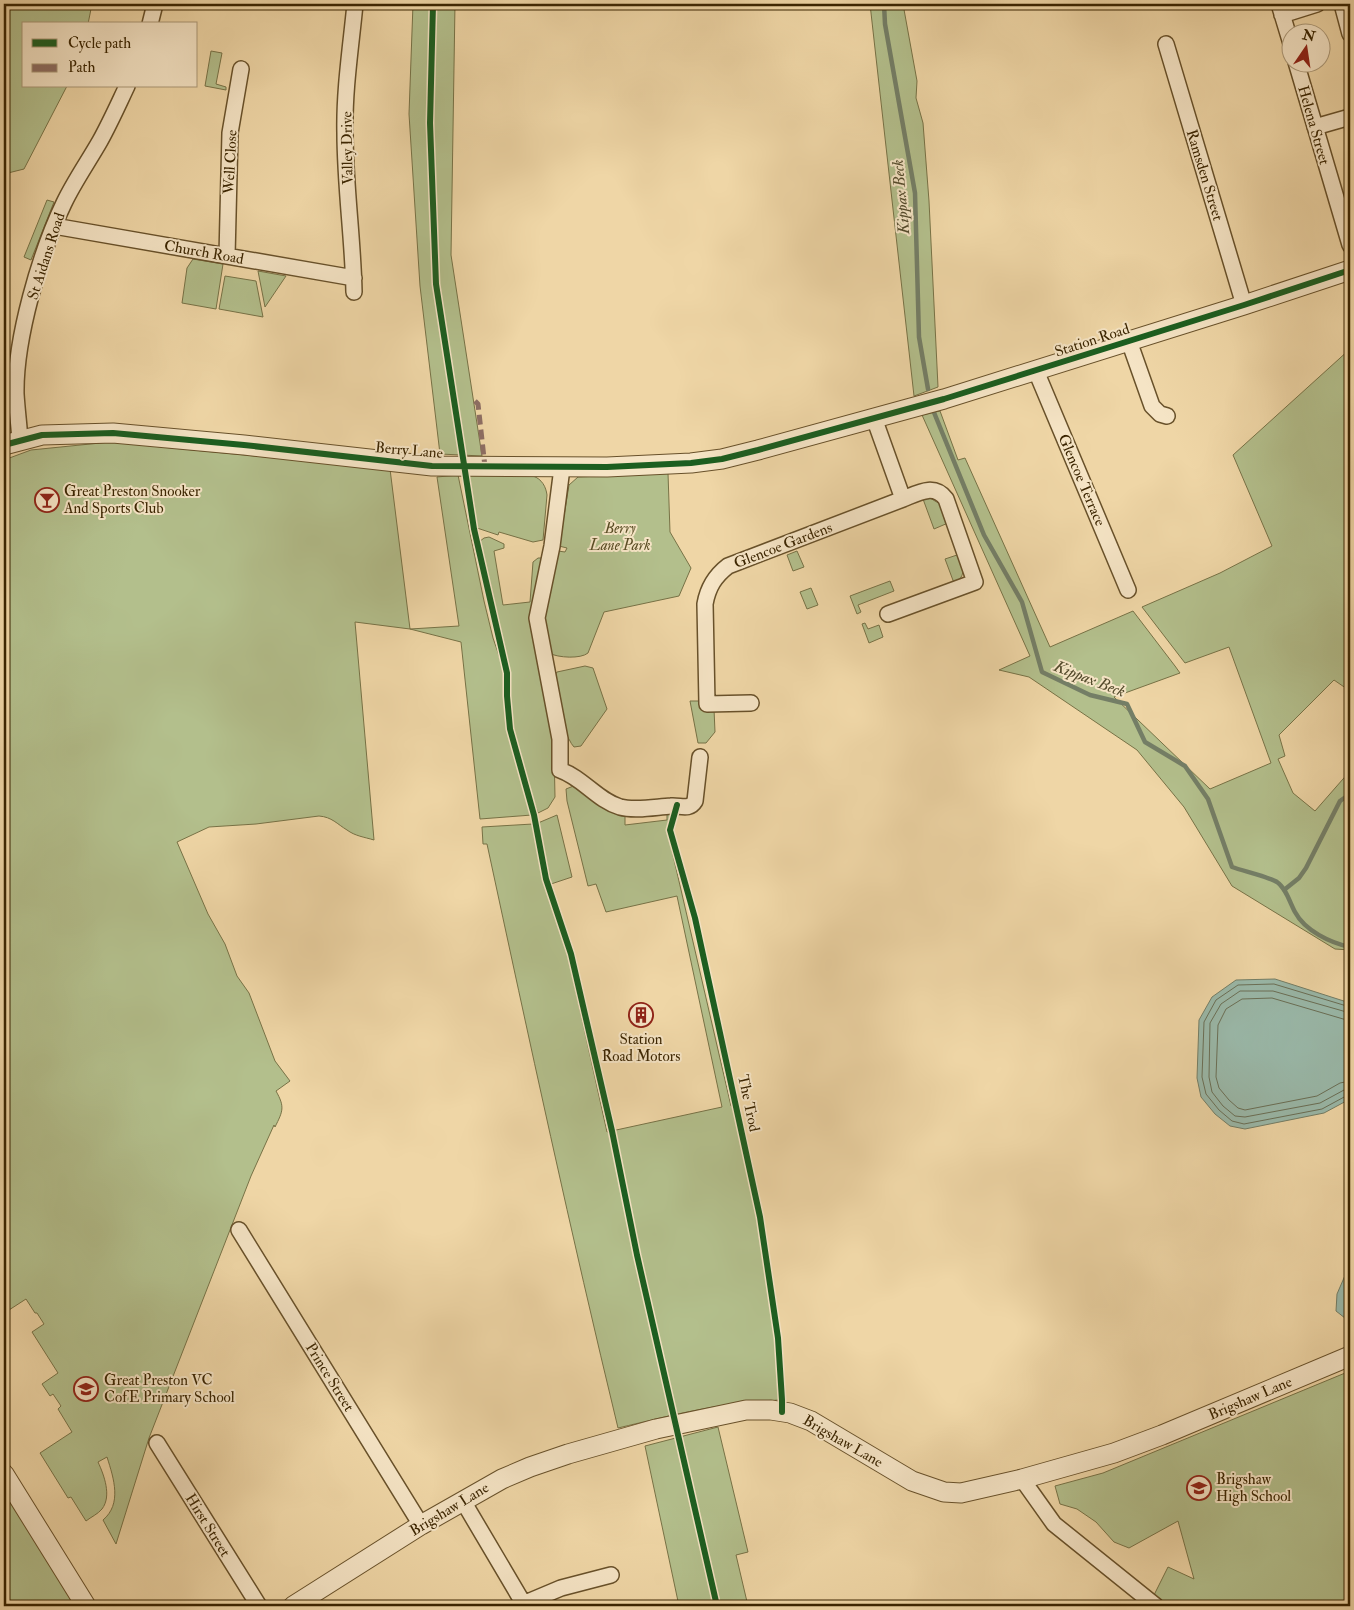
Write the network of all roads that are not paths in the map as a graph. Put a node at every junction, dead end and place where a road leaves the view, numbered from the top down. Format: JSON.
{"nodes":[{"id":1,"x":155,"y":4,"type":"edge"},
{"id":2,"x":355,"y":4,"type":"edge"},
{"id":3,"x":1317,"y":4,"type":"edge"},
{"id":4,"x":1342,"y":4,"type":"edge"},
{"id":5,"x":1280,"y":9,"type":"edge"},
{"id":6,"x":150,"y":22,"type":"edge"},
{"id":7,"x":1284,"y":22,"type":"edge"},
{"id":8,"x":1350,"y":34,"type":"edge"},
{"id":9,"x":1166,"y":44,"type":"dead end"},
{"id":10,"x":241,"y":69,"type":"dead end"},
{"id":11,"x":1299,"y":72,"type":"edge"},
{"id":12,"x":126,"y":88,"type":"edge"},
{"id":13,"x":1350,"y":117,"type":"edge"},
{"id":14,"x":1315,"y":127,"type":"junction"},
{"id":15,"x":54,"y":226,"type":"junction"},
{"id":16,"x":1350,"y":244,"type":"edge"},
{"id":17,"x":227,"y":256,"type":"junction"},
{"id":18,"x":1350,"y":270,"type":"edge"},
{"id":19,"x":354,"y":285,"type":"joint"},
{"id":20,"x":1244,"y":306,"type":"junction"},
{"id":21,"x":1129,"y":341,"type":"junction"},
{"id":22,"x":1036,"y":371,"type":"junction"},
{"id":23,"x":1167,"y":416,"type":"dead end"},
{"id":24,"x":874,"y":418,"type":"junction"},
{"id":25,"x":841,"y":428,"type":"joint"},
{"id":26,"x":12,"y":442,"type":"edge"},
{"id":27,"x":562,"y":468,"type":"junction"},
{"id":28,"x":903,"y":499,"type":"junction"},
{"id":29,"x":1128,"y":590,"type":"dead end"},
{"id":30,"x":888,"y":614,"type":"dead end"},
{"id":31,"x":752,"y":703,"type":"dead end"},
{"id":32,"x":700,"y":757,"type":"dead end"},
{"id":33,"x":239,"y":1230,"type":"dead end"},
{"id":34,"x":1350,"y":1356,"type":"edge"},
{"id":35,"x":157,"y":1443,"type":"dead end"},
{"id":36,"x":4,"y":1474,"type":"edge"},
{"id":37,"x":1022,"y":1480,"type":"junction"},
{"id":38,"x":462,"y":1501,"type":"junction"},
{"id":39,"x":421,"y":1525,"type":"junction"},
{"id":40,"x":611,"y":1575,"type":"dead end"},
{"id":41,"x":524,"y":1605,"type":"edge"},
{"id":42,"x":86,"y":1606,"type":"edge"},
{"id":43,"x":259,"y":1606,"type":"edge"},
{"id":44,"x":293,"y":1606,"type":"edge"},
{"id":45,"x":1156,"y":1606,"type":"edge"}],
"edges":[{"from":1,"to":6,"type":"street"},
{"from":2,"to":19,"type":"street","name":"Valley Drive"},
{"from":3,"to":5,"type":"street"},
{"from":4,"to":8,"type":"street"},
{"from":5,"to":7,"type":"street"},
{"from":9,"to":20,"type":"street","name":"Ramsden Street"},
{"from":10,"to":17,"type":"street","name":"Well Close"},
{"from":11,"to":14,"type":"street","name":"Helena Street"},
{"from":12,"to":15,"type":"street","name":"St Aidans Road"},
{"from":13,"to":14,"type":"street"},
{"from":14,"to":16,"type":"street","name":"Helena Street"},
{"from":15,"to":17,"type":"street","name":"Church Road"},
{"from":15,"to":26,"type":"street","name":"St Aidans Road"},
{"from":17,"to":19,"type":"street","name":"Church Road"},
{"from":18,"to":20,"type":"street","name":"Station Road"},
{"from":20,"to":21,"type":"street","name":"Station Road"},
{"from":21,"to":22,"type":"street","name":"Station Road"},
{"from":21,"to":23,"type":"street"},
{"from":22,"to":24,"type":"street","name":"Station Road"},
{"from":22,"to":29,"type":"street","name":"Glencoe Terrace"},
{"from":24,"to":25,"type":"street","name":"Station Road"},
{"from":24,"to":28,"type":"street"},
{"from":25,"to":27,"type":"street","name":"Berry Lane"},
{"from":26,"to":27,"type":"street","name":"Berry Lane"},
{"from":27,"to":32,"type":"street"},
{"from":28,"to":30,"type":"street","name":"Glencoe Gardens"},
{"from":28,"to":31,"type":"street","name":"Glencoe Gardens"},
{"from":33,"to":39,"type":"street","name":"Prince Street"},
{"from":34,"to":37,"type":"street","name":"Brigshaw Lane"},
{"from":35,"to":43,"type":"street","name":"Hirst Street"},
{"from":36,"to":42,"type":"street"},
{"from":37,"to":38,"type":"street","name":"Brigshaw Lane"},
{"from":37,"to":45,"type":"street"},
{"from":38,"to":39,"type":"street","name":"Brigshaw Lane"},
{"from":38,"to":41,"type":"street"},
{"from":39,"to":44,"type":"street","name":"Brigshaw Lane"},
{"from":40,"to":41,"type":"street"}]}
